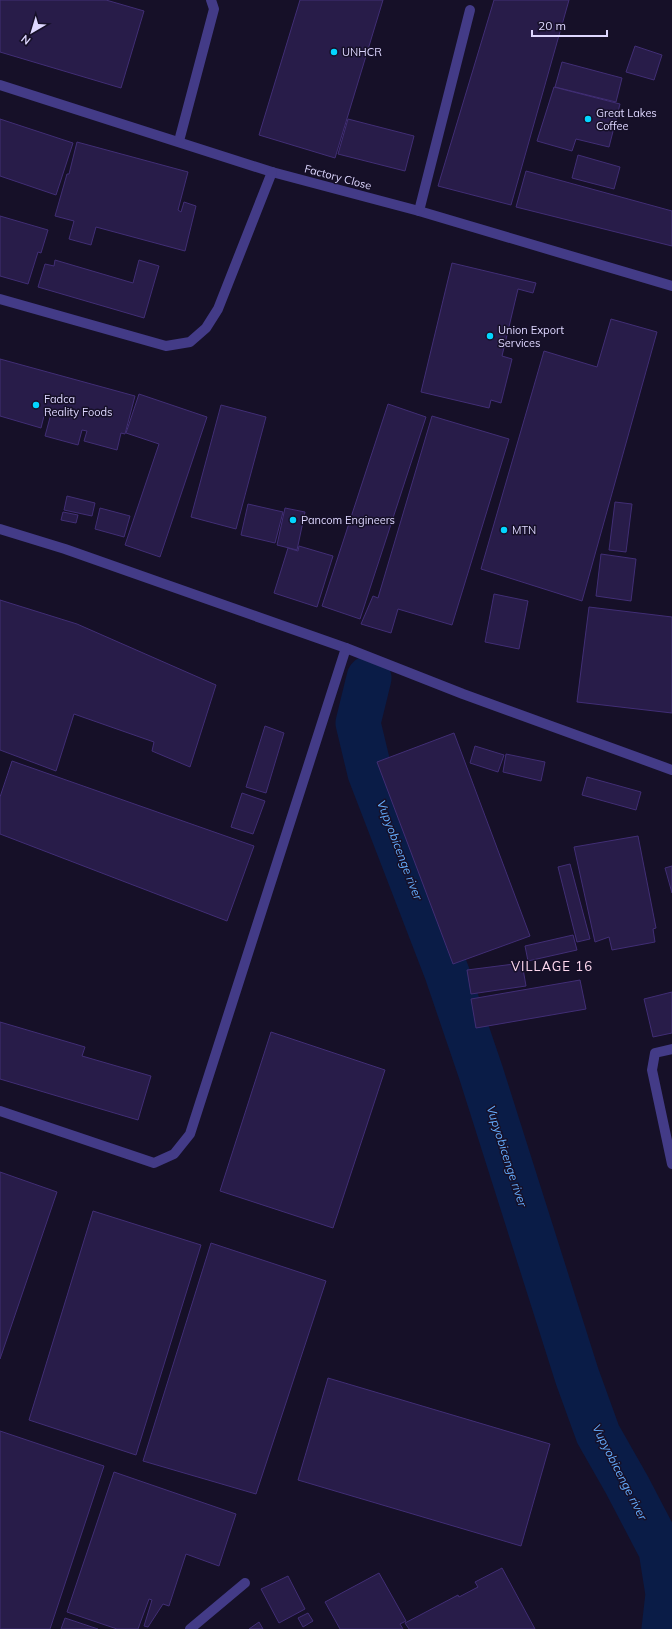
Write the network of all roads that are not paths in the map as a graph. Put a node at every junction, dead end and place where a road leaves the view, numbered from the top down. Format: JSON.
{"nodes":[{"id":1,"x":211,"y":0,"type":"edge"},
{"id":2,"x":470,"y":10,"type":"dead end"},
{"id":3,"x":0,"y":85,"type":"edge"},
{"id":4,"x":180,"y":141,"type":"junction"},
{"id":5,"x":272,"y":172,"type":"junction"},
{"id":6,"x":419,"y":211,"type":"junction"},
{"id":7,"x":672,"y":286,"type":"edge"},
{"id":8,"x":0,"y":299,"type":"edge"},
{"id":9,"x":0,"y":529,"type":"edge"},
{"id":10,"x":346,"y":648,"type":"junction"},
{"id":11,"x":672,"y":770,"type":"edge"},
{"id":12,"x":672,"y":1049,"type":"edge"},
{"id":13,"x":0,"y":1111,"type":"edge"},
{"id":14,"x":672,"y":1164,"type":"edge"},
{"id":15,"x":246,"y":1584,"type":"dead end"},
{"id":16,"x":190,"y":1629,"type":"edge"}],
"edges":[{"from":1,"to":4,"type":"street"},
{"from":2,"to":6,"type":"street"},
{"from":3,"to":4,"type":"street","name":"Factory Close"},
{"from":4,"to":5,"type":"street","name":"Factory Close"},
{"from":5,"to":6,"type":"street","name":"Factory Close"},
{"from":5,"to":8,"type":"street"},
{"from":6,"to":7,"type":"street","name":"Factory Close"},
{"from":9,"to":10,"type":"street"},
{"from":10,"to":11,"type":"street"},
{"from":10,"to":13,"type":"street"},
{"from":12,"to":14,"type":"street"},
{"from":15,"to":16,"type":"street"}]}
